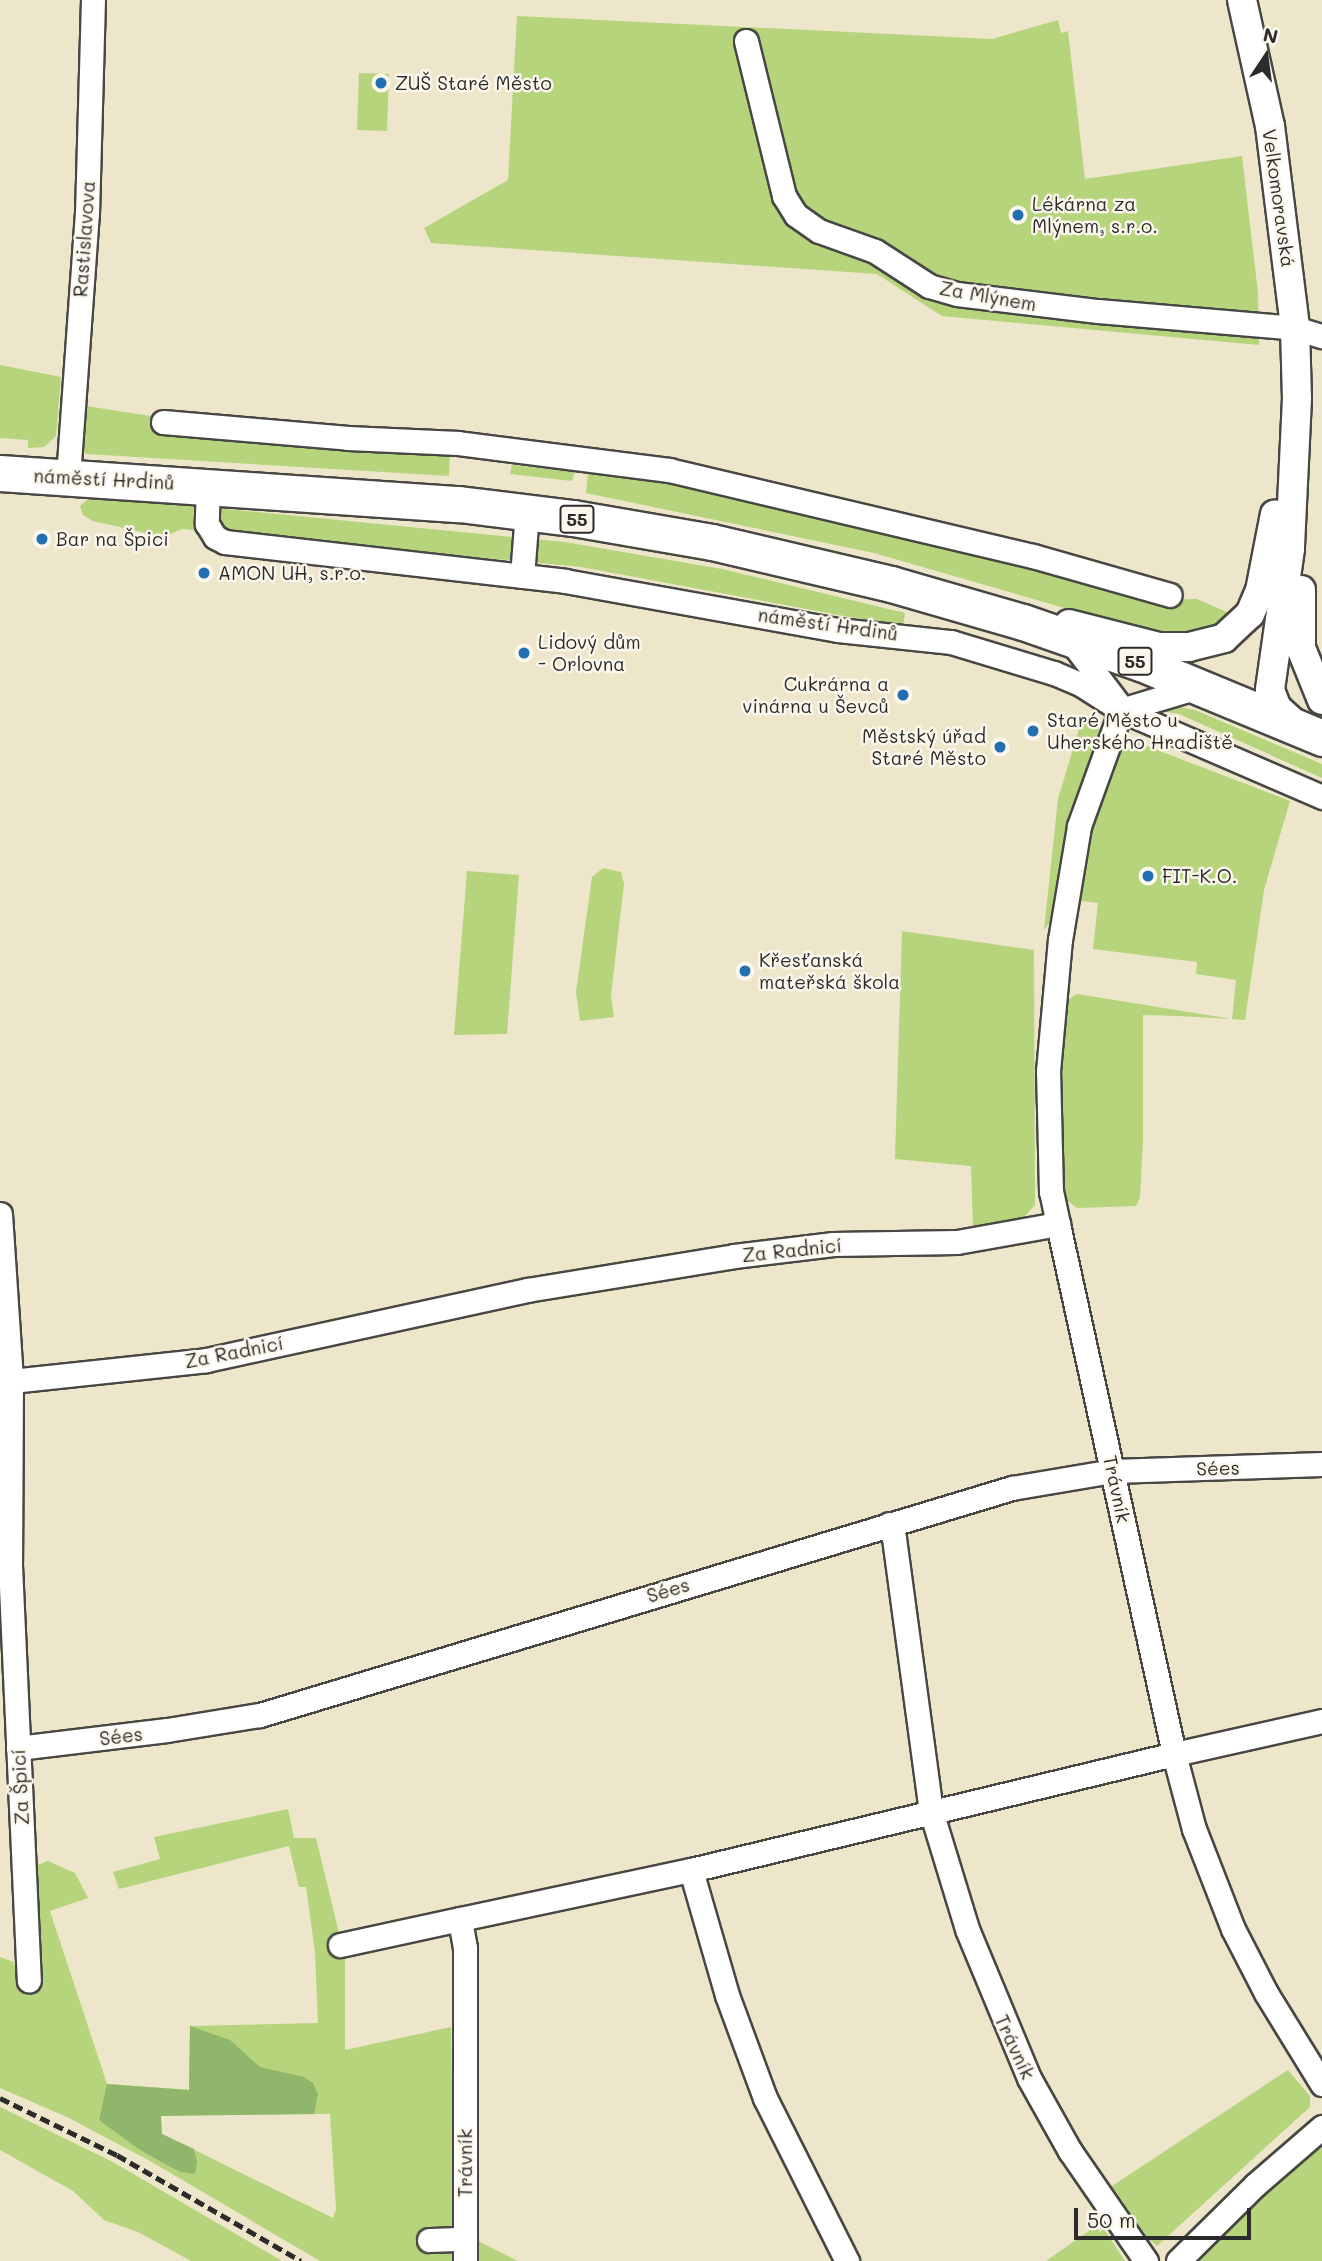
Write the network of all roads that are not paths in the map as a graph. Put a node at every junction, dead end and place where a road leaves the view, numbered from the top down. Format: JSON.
{"nodes":[{"id":1,"x":93,"y":0,"type":"edge"},
{"id":2,"x":1242,"y":0,"type":"edge"},
{"id":3,"x":746,"y":41,"type":"dead end"},
{"id":4,"x":1295,"y":328,"type":"junction"},
{"id":5,"x":1322,"y":336,"type":"edge"},
{"id":6,"x":1297,"y":398,"type":"junction"},
{"id":7,"x":163,"y":422,"type":"dead end"},
{"id":8,"x":1295,"y":470,"type":"junction"},
{"id":9,"x":0,"y":473,"type":"edge"},
{"id":10,"x":68,"y":477,"type":"junction"},
{"id":11,"x":208,"y":486,"type":"junction"},
{"id":12,"x":527,"y":512,"type":"junction"},
{"id":13,"x":522,"y":576,"type":"junction"},
{"id":14,"x":1170,"y":595,"type":"dead end"},
{"id":15,"x":1047,"y":630,"type":"junction"},
{"id":16,"x":1272,"y":668,"type":"junction"},
{"id":17,"x":1201,"y":686,"type":"junction"},
{"id":18,"x":1322,"y":700,"type":"edge"},
{"id":19,"x":1121,"y":710,"type":"junction"},
{"id":20,"x":1312,"y":734,"type":"edge"},
{"id":21,"x":1322,"y":797,"type":"edge"},
{"id":22,"x":0,"y":1214,"type":"edge"},
{"id":23,"x":1058,"y":1224,"type":"junction"},
{"id":24,"x":11,"y":1381,"type":"junction"},
{"id":25,"x":1322,"y":1464,"type":"edge"},
{"id":26,"x":1113,"y":1471,"type":"junction"},
{"id":27,"x":889,"y":1524,"type":"junction"},
{"id":28,"x":1322,"y":1721,"type":"edge"},
{"id":29,"x":18,"y":1748,"type":"junction"},
{"id":30,"x":1174,"y":1754,"type":"junction"},
{"id":31,"x":931,"y":1811,"type":"junction"},
{"id":32,"x":691,"y":1870,"type":"junction"},
{"id":33,"x":460,"y":1919,"type":"junction"},
{"id":34,"x":340,"y":1945,"type":"dead end"},
{"id":35,"x":29,"y":1981,"type":"dead end"},
{"id":36,"x":1322,"y":2084,"type":"edge"},
{"id":37,"x":1322,"y":2127,"type":"edge"},
{"id":38,"x":429,"y":2240,"type":"dead end"},
{"id":39,"x":465,"y":2250,"type":"edge"},
{"id":40,"x":847,"y":2261,"type":"edge"},
{"id":41,"x":1146,"y":2261,"type":"edge"},
{"id":42,"x":1178,"y":2261,"type":"edge"}],
"edges":[{"from":1,"to":10,"type":"street","name":"Rastislavova"},
{"from":2,"to":4,"type":"street","name":"Velkomoravská"},
{"from":3,"to":4,"type":"street","name":"Za Mlýnem"},
{"from":4,"to":5,"type":"street","name":"Za Mlýnem"},
{"from":4,"to":6,"type":"street","name":"Velkomoravská"},
{"from":6,"to":8,"type":"street","name":"Velkomoravská"},
{"from":6,"to":15,"type":"street","name":"Velkomoravská"},
{"from":7,"to":14,"type":"street"},
{"from":8,"to":16,"type":"street","name":"Velkomoravská"},
{"from":8,"to":18,"type":"street","name":"Velkomoravská"},
{"from":9,"to":10,"type":"main road","name":"náměstí Hrdinů","number":"55"},
{"from":10,"to":11,"type":"main road","name":"náměstí Hrdinů","number":"55"},
{"from":11,"to":12,"type":"main road","name":"náměstí Hrdinů","number":"55"},
{"from":11,"to":13,"type":"street","name":"náměstí Hrdinů"},
{"from":12,"to":13,"type":"street"},
{"from":12,"to":15,"type":"main road","name":"náměstí Hrdinů","number":"55"},
{"from":13,"to":19,"type":"street","name":"náměstí Hrdinů"},
{"from":15,"to":16,"type":"street"},
{"from":15,"to":17,"type":"main road","name":"náměstí Hrdinů","number":"55"},
{"from":15,"to":19,"type":"street"},
{"from":16,"to":20,"type":"street","name":"Velkomoravská"},
{"from":17,"to":19,"type":"street"},
{"from":17,"to":20,"type":"main road","name":"náměstí Hrdinů","number":"55"},
{"from":19,"to":21,"type":"street","name":"náměstí Hrdinů"},
{"from":19,"to":23,"type":"street"},
{"from":22,"to":24,"type":"street","name":"Za Špicí"},
{"from":23,"to":24,"type":"street","name":"Za Radnicí"},
{"from":23,"to":26,"type":"street","name":"Trávník"},
{"from":24,"to":29,"type":"street","name":"Za Špicí"},
{"from":25,"to":26,"type":"street","name":"Sées"},
{"from":26,"to":27,"type":"street","name":"Sées"},
{"from":26,"to":30,"type":"street","name":"Trávník"},
{"from":27,"to":29,"type":"street","name":"Sées"},
{"from":27,"to":31,"type":"street","name":"Trávník"},
{"from":28,"to":30,"type":"street"},
{"from":29,"to":35,"type":"street","name":"Za Špicí"},
{"from":30,"to":31,"type":"street"},
{"from":30,"to":36,"type":"street","name":"Trávník"},
{"from":31,"to":32,"type":"street"},
{"from":31,"to":41,"type":"street","name":"Trávník"},
{"from":32,"to":33,"type":"street"},
{"from":32,"to":40,"type":"street"},
{"from":33,"to":34,"type":"street"},
{"from":33,"to":39,"type":"street","name":"Trávník"},
{"from":37,"to":42,"type":"street"},
{"from":38,"to":39,"type":"street","name":"Trávník"}]}
